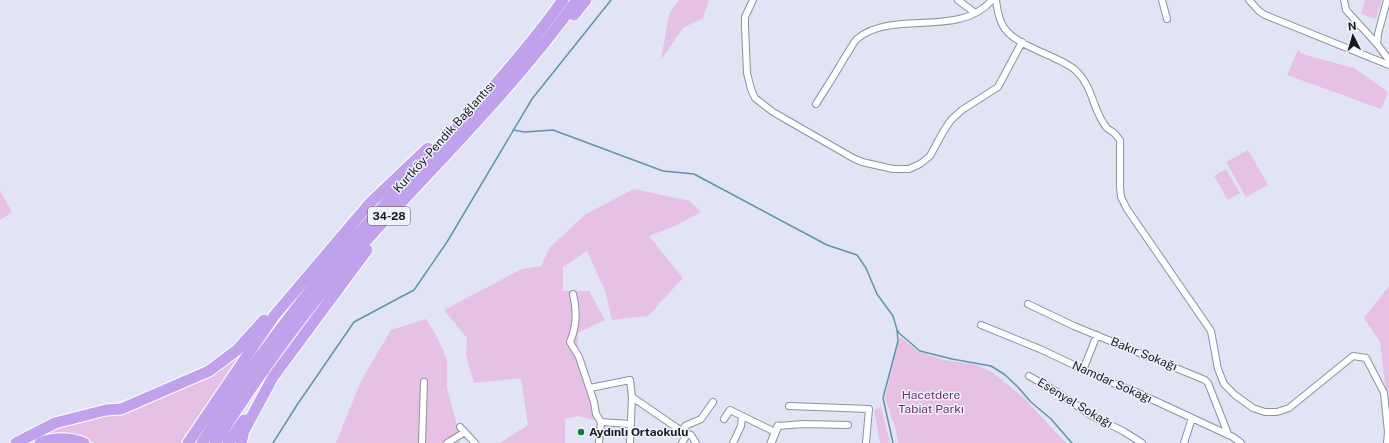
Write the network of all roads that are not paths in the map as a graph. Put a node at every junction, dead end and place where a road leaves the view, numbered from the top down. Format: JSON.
{"nodes":[{"id":1,"x":563,"y":0,"type":"edge"},
{"id":2,"x":577,"y":0,"type":"edge"},
{"id":3,"x":586,"y":0,"type":"edge"},
{"id":4,"x":753,"y":0,"type":"edge"},
{"id":5,"x":958,"y":0,"type":"edge"},
{"id":6,"x":992,"y":0,"type":"edge"},
{"id":7,"x":996,"y":0,"type":"edge"},
{"id":8,"x":1162,"y":0,"type":"edge"},
{"id":9,"x":1249,"y":0,"type":"edge"},
{"id":10,"x":1344,"y":0,"type":"edge"},
{"id":11,"x":1387,"y":0,"type":"edge"},
{"id":12,"x":975,"y":13,"type":"junction"},
{"id":13,"x":1167,"y":19,"type":"dead end"},
{"id":14,"x":1022,"y":42,"type":"junction"},
{"id":15,"x":1377,"y":44,"type":"junction"},
{"id":16,"x":1389,"y":60,"type":"edge"},
{"id":17,"x":1389,"y":65,"type":"edge"},
{"id":18,"x":517,"y":76,"type":"junction"},
{"id":19,"x":816,"y":104,"type":"dead end"},
{"id":20,"x":477,"y":106,"type":"junction"},
{"id":21,"x":405,"y":199,"type":"junction"},
{"id":22,"x":306,"y":279,"type":"junction"},
{"id":23,"x":574,"y":294,"type":"dead end"},
{"id":24,"x":1028,"y":304,"type":"dead end"},
{"id":25,"x":982,"y":325,"type":"dead end"},
{"id":26,"x":1097,"y":335,"type":"junction"},
{"id":27,"x":1083,"y":370,"type":"junction"},
{"id":28,"x":1029,"y":376,"type":"dead end"},
{"id":29,"x":273,"y":377,"type":"junction"},
{"id":30,"x":424,"y":382,"type":"dead end"},
{"id":31,"x":590,"y":388,"type":"junction"},
{"id":32,"x":632,"y":397,"type":"junction"},
{"id":33,"x":713,"y":402,"type":"dead end"},
{"id":34,"x":788,"y":406,"type":"dead end"},
{"id":35,"x":742,"y":416,"type":"junction"},
{"id":36,"x":1192,"y":418,"type":"junction"},
{"id":37,"x":724,"y":419,"type":"dead end"},
{"id":38,"x":601,"y":422,"type":"junction"},
{"id":39,"x":630,"y":424,"type":"junction"},
{"id":40,"x":848,"y":425,"type":"dead end"},
{"id":41,"x":777,"y":429,"type":"junction"},
{"id":42,"x":685,"y":433,"type":"junction"},
{"id":43,"x":1228,"y":434,"type":"junction"},
{"id":44,"x":16,"y":443,"type":"edge"},
{"id":45,"x":40,"y":443,"type":"edge"},
{"id":46,"x":84,"y":443,"type":"edge"},
{"id":47,"x":188,"y":443,"type":"edge"},
{"id":48,"x":202,"y":443,"type":"edge"},
{"id":49,"x":215,"y":443,"type":"edge"},
{"id":50,"x":228,"y":443,"type":"edge"},
{"id":51,"x":241,"y":443,"type":"edge"},
{"id":52,"x":422,"y":443,"type":"edge"},
{"id":53,"x":447,"y":443,"type":"edge"},
{"id":54,"x":475,"y":443,"type":"edge"},
{"id":55,"x":599,"y":443,"type":"edge"},
{"id":56,"x":630,"y":443,"type":"edge"},
{"id":57,"x":682,"y":443,"type":"edge"},
{"id":58,"x":696,"y":443,"type":"edge"},
{"id":59,"x":733,"y":443,"type":"edge"},
{"id":60,"x":771,"y":443,"type":"edge"},
{"id":61,"x":866,"y":443,"type":"edge"},
{"id":62,"x":1142,"y":443,"type":"edge"},
{"id":63,"x":1184,"y":443,"type":"edge"},
{"id":64,"x":1240,"y":443,"type":"edge"},
{"id":65,"x":1387,"y":443,"type":"edge"}],
"edges":[{"from":1,"to":20,"type":"highway","name":"Kurtköy-Pendik Bağlantısı","number":"34-28"},
{"from":2,"to":18,"type":"highway","name":"Kurtköy-Pendik Bağlantısı","number":"34-28"},
{"from":3,"to":18,"type":"highway"},
{"from":4,"to":14,"type":"street"},
{"from":5,"to":12,"type":"street"},
{"from":6,"to":12,"type":"street"},
{"from":7,"to":14,"type":"street"},
{"from":8,"to":13,"type":"street"},
{"from":9,"to":17,"type":"street"},
{"from":10,"to":15,"type":"street"},
{"from":11,"to":15,"type":"street"},
{"from":12,"to":19,"type":"street"},
{"from":14,"to":65,"type":"street"},
{"from":15,"to":16,"type":"street"},
{"from":18,"to":21,"type":"highway","name":"Kurtköy-Pendik Bağlantısı","number":"34-28"},
{"from":20,"to":22,"type":"highway"},
{"from":20,"to":48,"type":"highway","name":"Kurtköy-Pendik Bağlantısı","number":"34-28"},
{"from":21,"to":29,"type":"highway"},
{"from":21,"to":49,"type":"highway","name":"Kurtköy-Pendik Bağlantısı","number":"34-28"},
{"from":22,"to":44,"type":"highway"},
{"from":22,"to":47,"type":"highway"},
{"from":23,"to":31,"type":"street"},
{"from":24,"to":26,"type":"street","name":"Bakır Sokağı"},
{"from":25,"to":27,"type":"street","name":"Namdar Sokağı"},
{"from":26,"to":27,"type":"street"},
{"from":26,"to":43,"type":"street","name":"Bakır Sokağı"},
{"from":27,"to":36,"type":"street","name":"Namdar Sokağı"},
{"from":28,"to":62,"type":"street","name":"Esenyel Sokağı"},
{"from":29,"to":50,"type":"highway"},
{"from":29,"to":51,"type":"highway"},
{"from":30,"to":52,"type":"street"},
{"from":31,"to":32,"type":"street"},
{"from":31,"to":38,"type":"street"},
{"from":32,"to":39,"type":"street"},
{"from":32,"to":42,"type":"street"},
{"from":33,"to":42,"type":"street"},
{"from":34,"to":61,"type":"street"},
{"from":35,"to":37,"type":"street"},
{"from":35,"to":41,"type":"street"},
{"from":35,"to":59,"type":"street"},
{"from":36,"to":43,"type":"street","name":"Namdar Sokağı"},
{"from":36,"to":63,"type":"street"},
{"from":38,"to":39,"type":"street"},
{"from":38,"to":55,"type":"street"},
{"from":39,"to":56,"type":"street"},
{"from":40,"to":41,"type":"street"},
{"from":41,"to":60,"type":"street"},
{"from":42,"to":57,"type":"street"},
{"from":42,"to":58,"type":"street"},
{"from":43,"to":64,"type":"street","name":"Namdar Sokağı"},
{"from":45,"to":46,"type":"highway"},
{"from":53,"to":54,"type":"street"}]}
